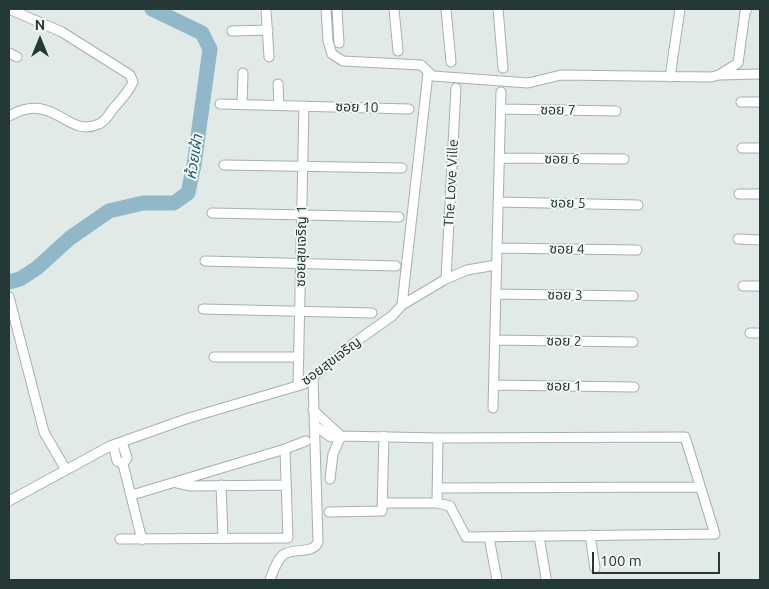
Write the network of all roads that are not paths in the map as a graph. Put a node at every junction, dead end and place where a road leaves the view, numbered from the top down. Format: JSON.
{"nodes":[{"id":1,"x":266,"y":9,"type":"edge"},
{"id":2,"x":326,"y":9,"type":"edge"},
{"id":3,"x":337,"y":9,"type":"edge"},
{"id":4,"x":394,"y":9,"type":"edge"},
{"id":5,"x":446,"y":9,"type":"edge"},
{"id":6,"x":498,"y":9,"type":"edge"},
{"id":7,"x":680,"y":9,"type":"edge"},
{"id":8,"x":747,"y":9,"type":"edge"},
{"id":9,"x":9,"y":10,"type":"edge"},
{"id":10,"x":268,"y":30,"type":"junction"},
{"id":11,"x":232,"y":31,"type":"dead end"},
{"id":12,"x":339,"y":43,"type":"dead end"},
{"id":13,"x":398,"y":51,"type":"dead end"},
{"id":14,"x":269,"y":57,"type":"dead end"},
{"id":15,"x":451,"y":62,"type":"dead end"},
{"id":16,"x":503,"y":68,"type":"dead end"},
{"id":17,"x":243,"y":72,"type":"dead end"},
{"id":18,"x":428,"y":73,"type":"junction"},
{"id":19,"x":718,"y":74,"type":"junction"},
{"id":20,"x":760,"y":74,"type":"edge"},
{"id":21,"x":670,"y":77,"type":"junction"},
{"id":22,"x":278,"y":84,"type":"dead end"},
{"id":23,"x":456,"y":88,"type":"dead end"},
{"id":24,"x":501,"y":92,"type":"dead end"},
{"id":25,"x":741,"y":102,"type":"dead end"},
{"id":26,"x":760,"y":102,"type":"edge"},
{"id":27,"x":220,"y":104,"type":"dead end"},
{"id":28,"x":242,"y":104,"type":"junction"},
{"id":29,"x":279,"y":105,"type":"junction"},
{"id":30,"x":304,"y":106,"type":"junction"},
{"id":31,"x":409,"y":108,"type":"dead end"},
{"id":32,"x":501,"y":109,"type":"junction"},
{"id":33,"x":616,"y":111,"type":"dead end"},
{"id":34,"x":9,"y":116,"type":"edge"},
{"id":35,"x":742,"y":148,"type":"dead end"},
{"id":36,"x":760,"y":148,"type":"edge"},
{"id":37,"x":499,"y":158,"type":"junction"},
{"id":38,"x":624,"y":159,"type":"dead end"},
{"id":39,"x":224,"y":165,"type":"dead end"},
{"id":40,"x":303,"y":167,"type":"junction"},
{"id":41,"x":402,"y":168,"type":"dead end"},
{"id":42,"x":739,"y":194,"type":"dead end"},
{"id":43,"x":760,"y":194,"type":"edge"},
{"id":44,"x":498,"y":202,"type":"junction"},
{"id":45,"x":638,"y":205,"type":"dead end"},
{"id":46,"x":212,"y":212,"type":"dead end"},
{"id":47,"x":302,"y":216,"type":"junction"},
{"id":48,"x":399,"y":217,"type":"dead end"},
{"id":49,"x":738,"y":239,"type":"dead end"},
{"id":50,"x":760,"y":240,"type":"edge"},
{"id":51,"x":497,"y":248,"type":"junction"},
{"id":52,"x":637,"y":250,"type":"dead end"},
{"id":53,"x":205,"y":261,"type":"dead end"},
{"id":54,"x":301,"y":263,"type":"junction"},
{"id":55,"x":496,"y":265,"type":"junction"},
{"id":56,"x":396,"y":266,"type":"dead end"},
{"id":57,"x":446,"y":279,"type":"junction"},
{"id":58,"x":743,"y":286,"type":"dead end"},
{"id":59,"x":760,"y":286,"type":"edge"},
{"id":60,"x":496,"y":294,"type":"junction"},
{"id":61,"x":633,"y":296,"type":"dead end"},
{"id":62,"x":9,"y":297,"type":"edge"},
{"id":63,"x":402,"y":305,"type":"junction"},
{"id":64,"x":204,"y":310,"type":"dead end"},
{"id":65,"x":300,"y":311,"type":"junction"},
{"id":66,"x":372,"y":313,"type":"dead end"},
{"id":67,"x":12,"y":320,"type":"edge"},
{"id":68,"x":750,"y":333,"type":"dead end"},
{"id":69,"x":760,"y":333,"type":"edge"},
{"id":70,"x":495,"y":340,"type":"junction"},
{"id":71,"x":633,"y":342,"type":"dead end"},
{"id":72,"x":214,"y":357,"type":"dead end"},
{"id":73,"x":299,"y":357,"type":"junction"},
{"id":74,"x":313,"y":378,"type":"junction"},
{"id":75,"x":494,"y":385,"type":"junction"},
{"id":76,"x":298,"y":386,"type":"junction"},
{"id":77,"x":634,"y":387,"type":"dead end"},
{"id":78,"x":493,"y":408,"type":"dead end"},
{"id":79,"x":313,"y":410,"type":"junction"},
{"id":80,"x":314,"y":425,"type":"junction"},
{"id":81,"x":341,"y":436,"type":"junction"},
{"id":82,"x":384,"y":436,"type":"junction"},
{"id":83,"x":438,"y":438,"type":"junction"},
{"id":84,"x":306,"y":441,"type":"dead end"},
{"id":85,"x":122,"y":442,"type":"junction"},
{"id":86,"x":113,"y":446,"type":"junction"},
{"id":87,"x":285,"y":449,"type":"junction"},
{"id":88,"x":123,"y":464,"type":"junction"},
{"id":89,"x":66,"y":470,"type":"junction"},
{"id":90,"x":330,"y":480,"type":"dead end"},
{"id":91,"x":174,"y":483,"type":"junction"},
{"id":92,"x":221,"y":485,"type":"junction"},
{"id":93,"x":286,"y":485,"type":"junction"},
{"id":94,"x":700,"y":487,"type":"junction"},
{"id":95,"x":437,"y":488,"type":"junction"},
{"id":96,"x":132,"y":495,"type":"junction"},
{"id":97,"x":9,"y":500,"type":"edge"},
{"id":98,"x":383,"y":503,"type":"junction"},
{"id":99,"x":437,"y":503,"type":"junction"},
{"id":100,"x":329,"y":512,"type":"dead end"},
{"id":101,"x":590,"y":535,"type":"junction"},
{"id":102,"x":539,"y":536,"type":"junction"},
{"id":103,"x":489,"y":537,"type":"junction"},
{"id":104,"x":223,"y":538,"type":"junction"},
{"id":105,"x":120,"y":540,"type":"dead end"},
{"id":106,"x":142,"y":540,"type":"junction"},
{"id":107,"x":595,"y":568,"type":"dead end"},
{"id":108,"x":546,"y":578,"type":"dead end"},
{"id":109,"x":270,"y":580,"type":"edge"},
{"id":110,"x":497,"y":580,"type":"edge"}],
"edges":[{"from":1,"to":10,"type":"street"},
{"from":2,"to":18,"type":"street"},
{"from":3,"to":12,"type":"street"},
{"from":4,"to":13,"type":"street"},
{"from":5,"to":15,"type":"street"},
{"from":6,"to":16,"type":"street"},
{"from":7,"to":21,"type":"street"},
{"from":8,"to":19,"type":"street"},
{"from":9,"to":34,"type":"street"},
{"from":10,"to":11,"type":"street"},
{"from":10,"to":14,"type":"street"},
{"from":17,"to":28,"type":"street"},
{"from":18,"to":21,"type":"street"},
{"from":18,"to":63,"type":"street"},
{"from":19,"to":20,"type":"street"},
{"from":19,"to":21,"type":"street"},
{"from":22,"to":29,"type":"street"},
{"from":23,"to":57,"type":"street","name":"The Love Ville"},
{"from":24,"to":32,"type":"street"},
{"from":25,"to":26,"type":"street"},
{"from":27,"to":28,"type":"street","name":"ซอย 10"},
{"from":28,"to":29,"type":"street","name":"ซอย 10"},
{"from":29,"to":30,"type":"street","name":"ซอย 10"},
{"from":30,"to":31,"type":"street","name":"ซอย 10"},
{"from":30,"to":40,"type":"street","name":"ซอยสุขเจริญ 1"},
{"from":32,"to":33,"type":"street","name":"ซอย 7"},
{"from":32,"to":37,"type":"street"},
{"from":35,"to":36,"type":"street"},
{"from":37,"to":38,"type":"street","name":"ซอย 6"},
{"from":37,"to":44,"type":"street"},
{"from":39,"to":40,"type":"street"},
{"from":40,"to":41,"type":"street"},
{"from":40,"to":47,"type":"street","name":"ซอยสุขเจริญ 1"},
{"from":42,"to":43,"type":"street"},
{"from":44,"to":45,"type":"street","name":"ซอย 5"},
{"from":44,"to":51,"type":"street"},
{"from":46,"to":47,"type":"street"},
{"from":47,"to":48,"type":"street"},
{"from":47,"to":54,"type":"street","name":"ซอยสุขเจริญ 1"},
{"from":49,"to":50,"type":"street"},
{"from":51,"to":52,"type":"street","name":"ซอย 4"},
{"from":51,"to":55,"type":"street"},
{"from":53,"to":54,"type":"street"},
{"from":54,"to":56,"type":"street"},
{"from":54,"to":65,"type":"street","name":"ซอยสุขเจริญ 1"},
{"from":55,"to":57,"type":"street","name":"ซอยสุขเจริญ"},
{"from":55,"to":60,"type":"street"},
{"from":57,"to":63,"type":"street","name":"ซอยสุขเจริญ"},
{"from":58,"to":59,"type":"street"},
{"from":60,"to":61,"type":"street","name":"ซอย 3"},
{"from":60,"to":70,"type":"street"},
{"from":62,"to":67,"type":"street"},
{"from":63,"to":74,"type":"street","name":"ซอยสุขเจริญ"},
{"from":64,"to":65,"type":"street"},
{"from":65,"to":66,"type":"street"},
{"from":65,"to":73,"type":"street","name":"ซอยสุขเจริญ 1"},
{"from":67,"to":89,"type":"street"},
{"from":68,"to":69,"type":"street"},
{"from":70,"to":71,"type":"street","name":"ซอย 2"},
{"from":70,"to":75,"type":"street"},
{"from":72,"to":73,"type":"street"},
{"from":73,"to":76,"type":"street","name":"ซอยสุขเจริญ 1"},
{"from":74,"to":76,"type":"street","name":"ซอยสุขเจริญ"},
{"from":74,"to":79,"type":"street"},
{"from":75,"to":77,"type":"street","name":"ซอย 1"},
{"from":75,"to":78,"type":"street"},
{"from":76,"to":85,"type":"street","name":"ซอยสุขเจริญ"},
{"from":79,"to":80,"type":"street"},
{"from":79,"to":81,"type":"street"},
{"from":80,"to":81,"type":"street"},
{"from":80,"to":109,"type":"street"},
{"from":81,"to":82,"type":"street"},
{"from":81,"to":90,"type":"street"},
{"from":82,"to":83,"type":"street"},
{"from":82,"to":98,"type":"street"},
{"from":83,"to":94,"type":"street"},
{"from":83,"to":95,"type":"street"},
{"from":84,"to":87,"type":"street"},
{"from":85,"to":86,"type":"street","name":"ซอยสุขเจริญ"},
{"from":85,"to":88,"type":"street"},
{"from":86,"to":88,"type":"street"},
{"from":86,"to":89,"type":"street","name":"ซอยสุขเจริญ"},
{"from":87,"to":91,"type":"street"},
{"from":87,"to":93,"type":"street"},
{"from":88,"to":96,"type":"street"},
{"from":89,"to":97,"type":"street","name":"ซอยสุขเจริญ"},
{"from":91,"to":92,"type":"street"},
{"from":91,"to":96,"type":"street"},
{"from":92,"to":93,"type":"street"},
{"from":92,"to":104,"type":"street"},
{"from":93,"to":104,"type":"street"},
{"from":94,"to":95,"type":"street"},
{"from":94,"to":101,"type":"street"},
{"from":95,"to":99,"type":"street"},
{"from":96,"to":106,"type":"street"},
{"from":98,"to":99,"type":"street"},
{"from":98,"to":100,"type":"street"},
{"from":99,"to":103,"type":"street"},
{"from":101,"to":102,"type":"street"},
{"from":101,"to":107,"type":"street"},
{"from":102,"to":103,"type":"street"},
{"from":102,"to":108,"type":"street"},
{"from":103,"to":110,"type":"street"},
{"from":104,"to":106,"type":"street"},
{"from":105,"to":106,"type":"street"}]}
